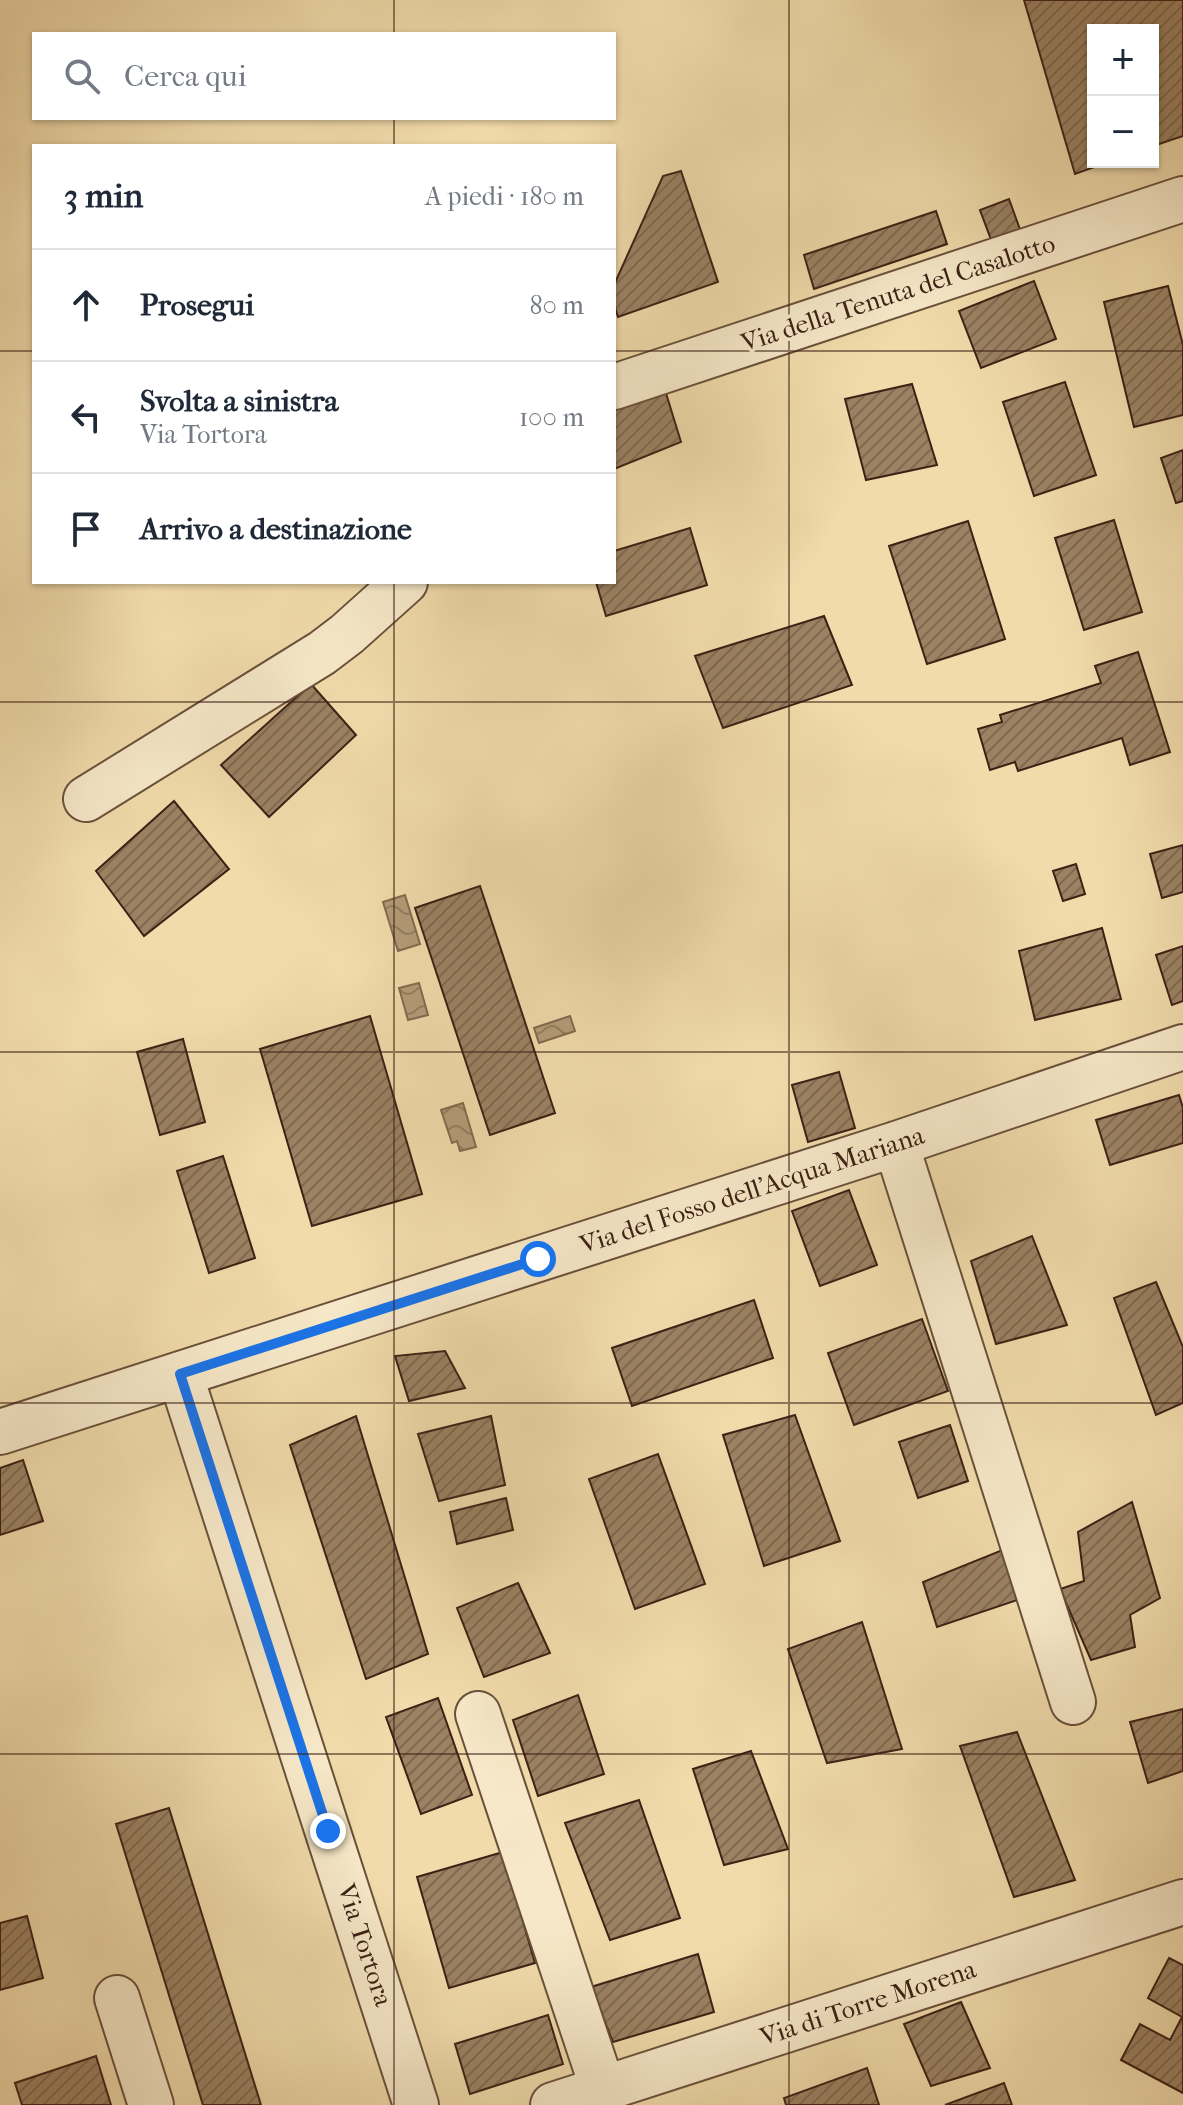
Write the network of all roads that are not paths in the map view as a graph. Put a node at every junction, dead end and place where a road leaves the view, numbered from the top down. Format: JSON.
{"nodes":[{"id":1,"x":1183,"y":199,"type":"edge"},
{"id":2,"x":616,"y":386,"type":"edge"},
{"id":3,"x":403,"y":584,"type":"edge"},
{"id":4,"x":86,"y":799,"type":"dead end"},
{"id":5,"x":1183,"y":1047,"type":"edge"},
{"id":6,"x":896,"y":1144,"type":"junction"},
{"id":7,"x":180,"y":1374,"type":"junction"},
{"id":8,"x":0,"y":1432,"type":"edge"},
{"id":9,"x":1073,"y":1702,"type":"dead end"},
{"id":10,"x":478,"y":1714,"type":"dead end"},
{"id":11,"x":1183,"y":1902,"type":"edge"},
{"id":12,"x":117,"y":1998,"type":"dead end"},
{"id":13,"x":603,"y":2089,"type":"junction"},
{"id":14,"x":151,"y":2105,"type":"edge"},
{"id":15,"x":416,"y":2105,"type":"edge"},
{"id":16,"x":553,"y":2105,"type":"edge"}],
"edges":[{"from":1,"to":2,"type":"street","name":"Via della Tenuta del Casalotto"},
{"from":3,"to":4,"type":"street"},
{"from":5,"to":6,"type":"street","name":"Via del Fosso dell'Acqua Mariana"},
{"from":6,"to":7,"type":"street","name":"Via del Fosso dell'Acqua Mariana"},
{"from":6,"to":9,"type":"street"},
{"from":7,"to":8,"type":"street","name":"Via del Fosso dell'Acqua Mariana"},
{"from":7,"to":15,"type":"street","name":"Via Tortora"},
{"from":10,"to":13,"type":"street"},
{"from":11,"to":13,"type":"street","name":"Via di Torre Morena"},
{"from":12,"to":14,"type":"street"},
{"from":13,"to":16,"type":"street","name":"Via di Torre Morena"}]}
